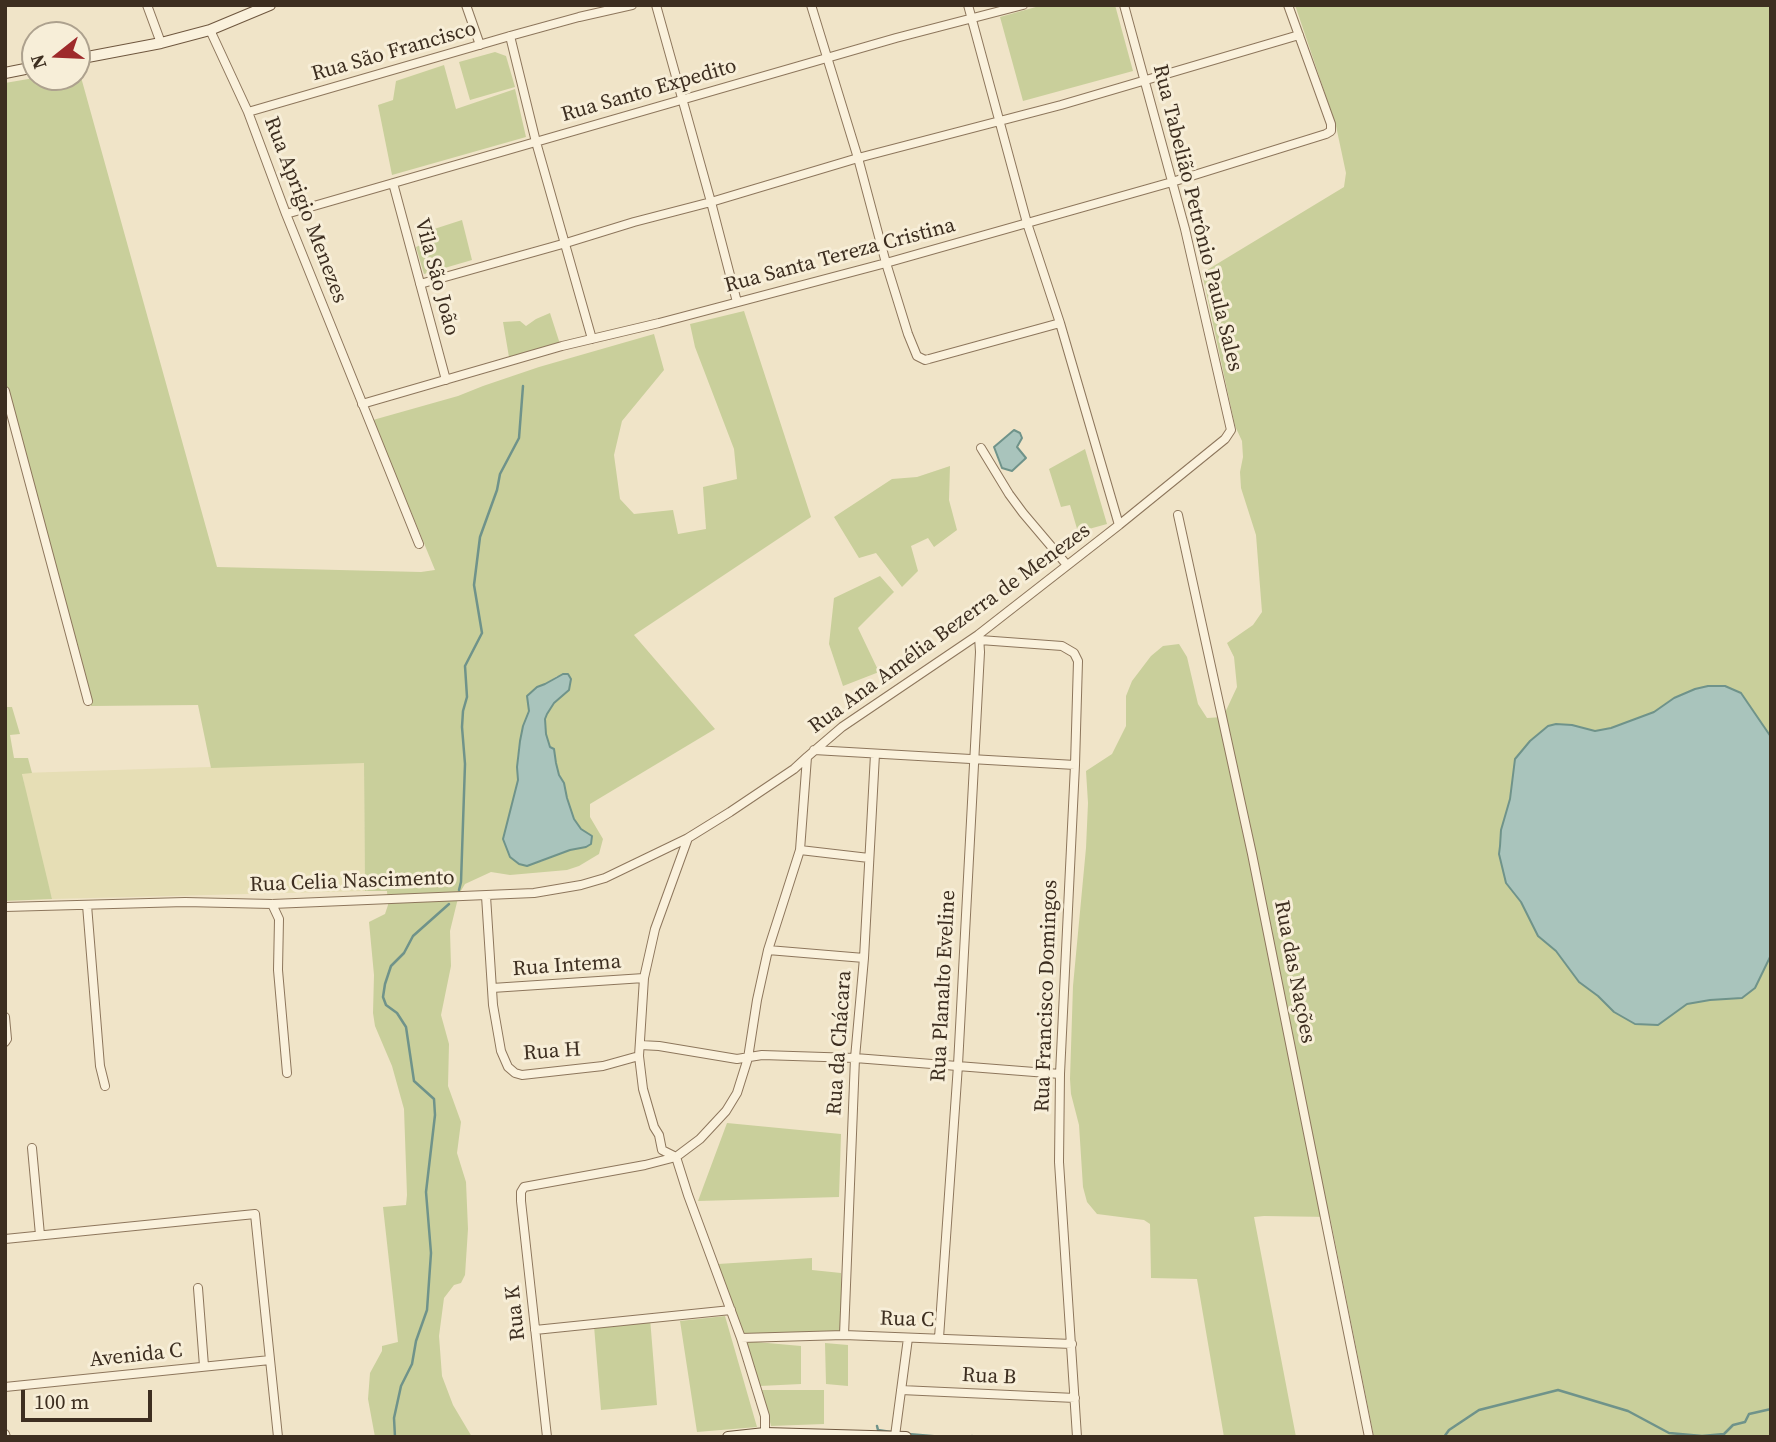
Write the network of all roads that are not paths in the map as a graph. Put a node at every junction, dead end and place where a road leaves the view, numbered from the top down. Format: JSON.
{"nodes":[{"id":1,"x":146,"y":5,"type":"edge"},
{"id":2,"x":270,"y":5,"type":"edge"},
{"id":3,"x":466,"y":5,"type":"edge"},
{"id":4,"x":632,"y":5,"type":"edge"},
{"id":5,"x":656,"y":5,"type":"edge"},
{"id":6,"x":811,"y":5,"type":"edge"},
{"id":7,"x":968,"y":5,"type":"edge"},
{"id":8,"x":1023,"y":5,"type":"edge"},
{"id":9,"x":1124,"y":5,"type":"edge"},
{"id":10,"x":1288,"y":5,"type":"edge"},
{"id":11,"x":972,"y":19,"type":"junction"},
{"id":12,"x":210,"y":30,"type":"junction"},
{"id":13,"x":1298,"y":35,"type":"junction"},
{"id":14,"x":510,"y":36,"type":"junction"},
{"id":15,"x":161,"y":43,"type":"junction"},
{"id":16,"x":480,"y":46,"type":"junction"},
{"id":17,"x":91,"y":56,"type":"edge"},
{"id":18,"x":826,"y":58,"type":"junction"},
{"id":19,"x":1144,"y":80,"type":"junction"},
{"id":20,"x":682,"y":100,"type":"junction"},
{"id":21,"x":248,"y":112,"type":"junction"},
{"id":22,"x":1000,"y":122,"type":"junction"},
{"id":23,"x":536,"y":142,"type":"junction"},
{"id":24,"x":858,"y":158,"type":"junction"},
{"id":25,"x":1172,"y":182,"type":"junction"},
{"id":26,"x":393,"y":183,"type":"junction"},
{"id":27,"x":711,"y":202,"type":"junction"},
{"id":28,"x":286,"y":214,"type":"junction"},
{"id":29,"x":1027,"y":223,"type":"junction"},
{"id":30,"x":566,"y":243,"type":"junction"},
{"id":31,"x":886,"y":263,"type":"junction"},
{"id":32,"x":421,"y":284,"type":"junction"},
{"id":33,"x":737,"y":302,"type":"junction"},
{"id":34,"x":1060,"y":323,"type":"junction"},
{"id":35,"x":592,"y":339,"type":"junction"},
{"id":36,"x":446,"y":380,"type":"junction"},
{"id":37,"x":5,"y":391,"type":"edge"},
{"id":38,"x":362,"y":404,"type":"junction"},
{"id":39,"x":981,"y":449,"type":"dead end"},
{"id":40,"x":1178,"y":515,"type":"dead end"},
{"id":41,"x":1119,"y":524,"type":"junction"},
{"id":42,"x":419,"y":544,"type":"dead end"},
{"id":43,"x":1067,"y":565,"type":"junction"},
{"id":44,"x":979,"y":637,"type":"junction"},
{"id":45,"x":88,"y":701,"type":"dead end"},
{"id":46,"x":814,"y":750,"type":"junction"},
{"id":47,"x":875,"y":754,"type":"junction"},
{"id":48,"x":807,"y":757,"type":"junction"},
{"id":49,"x":974,"y":760,"type":"junction"},
{"id":50,"x":1075,"y":765,"type":"junction"},
{"id":51,"x":688,"y":838,"type":"junction"},
{"id":52,"x":800,"y":850,"type":"junction"},
{"id":53,"x":869,"y":858,"type":"junction"},
{"id":54,"x":486,"y":895,"type":"junction"},
{"id":55,"x":272,"y":904,"type":"junction"},
{"id":56,"x":87,"y":905,"type":"junction"},
{"id":57,"x":5,"y":907,"type":"edge"},
{"id":58,"x":768,"y":950,"type":"junction"},
{"id":59,"x":864,"y":958,"type":"junction"},
{"id":60,"x":644,"y":978,"type":"junction"},
{"id":61,"x":492,"y":988,"type":"junction"},
{"id":62,"x":5,"y":1017,"type":"edge"},
{"id":63,"x":5,"y":1042,"type":"edge"},
{"id":64,"x":640,"y":1045,"type":"junction"},
{"id":65,"x":639,"y":1056,"type":"junction"},
{"id":66,"x":748,"y":1058,"type":"junction"},
{"id":67,"x":855,"y":1058,"type":"junction"},
{"id":68,"x":958,"y":1065,"type":"junction"},
{"id":69,"x":287,"y":1073,"type":"dead end"},
{"id":70,"x":1060,"y":1074,"type":"junction"},
{"id":71,"x":105,"y":1086,"type":"dead end"},
{"id":72,"x":32,"y":1148,"type":"dead end"},
{"id":73,"x":676,"y":1157,"type":"junction"},
{"id":74,"x":524,"y":1187,"type":"joint"},
{"id":75,"x":40,"y":1235,"type":"junction"},
{"id":76,"x":5,"y":1239,"type":"edge"},
{"id":77,"x":198,"y":1288,"type":"dead end"},
{"id":78,"x":731,"y":1310,"type":"junction"},
{"id":79,"x":535,"y":1330,"type":"junction"},
{"id":80,"x":844,"y":1335,"type":"junction"},
{"id":81,"x":741,"y":1338,"type":"junction"},
{"id":82,"x":908,"y":1338,"type":"junction"},
{"id":83,"x":939,"y":1338,"type":"junction"},
{"id":84,"x":1072,"y":1344,"type":"junction"},
{"id":85,"x":270,"y":1360,"type":"junction"},
{"id":86,"x":204,"y":1366,"type":"junction"},
{"id":87,"x":5,"y":1387,"type":"edge"},
{"id":88,"x":901,"y":1390,"type":"junction"},
{"id":89,"x":1075,"y":1398,"type":"junction"},
{"id":90,"x":765,"y":1435,"type":"edge"},
{"id":91,"x":895,"y":1436,"type":"edge"},
{"id":92,"x":278,"y":1437,"type":"edge"},
{"id":93,"x":547,"y":1437,"type":"edge"},
{"id":94,"x":728,"y":1437,"type":"edge"},
{"id":95,"x":906,"y":1437,"type":"edge"},
{"id":96,"x":1077,"y":1437,"type":"edge"},
{"id":97,"x":1369,"y":1437,"type":"edge"}],
"edges":[{"from":1,"to":15,"type":"street"},
{"from":2,"to":12,"type":"main road"},
{"from":3,"to":16,"type":"street"},
{"from":4,"to":14,"type":"street","name":"Rua São Francisco"},
{"from":5,"to":20,"type":"street"},
{"from":6,"to":18,"type":"street"},
{"from":7,"to":11,"type":"street","name":"Rua Ana Amélia Bezerra de Menezes"},
{"from":8,"to":11,"type":"street","name":"Rua Santo Expedito"},
{"from":9,"to":19,"type":"street","name":"Rua Tabelião Petrônio Paula Sales"},
{"from":10,"to":13,"type":"street"},
{"from":11,"to":18,"type":"street","name":"Rua Santo Expedito"},
{"from":11,"to":22,"type":"street","name":"Rua Ana Amélia Bezerra de Menezes"},
{"from":12,"to":15,"type":"main road"},
{"from":12,"to":21,"type":"street","name":"Rua Aprigio Menezes"},
{"from":13,"to":19,"type":"street"},
{"from":13,"to":25,"type":"street","name":"Rua Santa Tereza Cristina"},
{"from":14,"to":16,"type":"street","name":"Rua São Francisco"},
{"from":14,"to":23,"type":"street"},
{"from":15,"to":17,"type":"main road"},
{"from":16,"to":21,"type":"street","name":"Rua São Francisco"},
{"from":18,"to":20,"type":"street","name":"Rua Santo Expedito"},
{"from":18,"to":24,"type":"street"},
{"from":19,"to":22,"type":"street"},
{"from":19,"to":25,"type":"street","name":"Rua Tabelião Petrônio Paula Sales"},
{"from":20,"to":23,"type":"street","name":"Rua Santo Expedito"},
{"from":20,"to":27,"type":"street"},
{"from":21,"to":28,"type":"street","name":"Rua Aprigio Menezes"},
{"from":22,"to":24,"type":"street"},
{"from":22,"to":29,"type":"street","name":"Rua Ana Amélia Bezerra de Menezes"},
{"from":23,"to":26,"type":"street","name":"Rua Santo Expedito"},
{"from":23,"to":30,"type":"street"},
{"from":24,"to":27,"type":"street"},
{"from":24,"to":31,"type":"street"},
{"from":25,"to":29,"type":"street","name":"Rua Santa Tereza Cristina"},
{"from":25,"to":41,"type":"street","name":"Rua Tabelião Petrônio Paula Sales"},
{"from":26,"to":28,"type":"street","name":"Rua Santo Expedito"},
{"from":26,"to":32,"type":"street","name":"Vila São João"},
{"from":27,"to":30,"type":"street"},
{"from":27,"to":33,"type":"street"},
{"from":28,"to":38,"type":"street","name":"Rua Aprigio Menezes"},
{"from":29,"to":31,"type":"street","name":"Rua Santa Tereza Cristina"},
{"from":29,"to":34,"type":"street","name":"Rua Ana Amélia Bezerra de Menezes"},
{"from":30,"to":32,"type":"street"},
{"from":30,"to":35,"type":"street"},
{"from":31,"to":33,"type":"street","name":"Rua Santa Tereza Cristina"},
{"from":31,"to":34,"type":"street"},
{"from":32,"to":36,"type":"street","name":"Vila São João"},
{"from":33,"to":35,"type":"street","name":"Rua Santa Tereza Cristina"},
{"from":34,"to":41,"type":"street","name":"Rua Ana Amélia Bezerra de Menezes"},
{"from":35,"to":36,"type":"street","name":"Rua Santa Tereza Cristina"},
{"from":36,"to":38,"type":"street","name":"Rua Santa Tereza Cristina"},
{"from":37,"to":45,"type":"street"},
{"from":38,"to":42,"type":"street","name":"Rua Aprigio Menezes"},
{"from":39,"to":43,"type":"street"},
{"from":40,"to":97,"type":"street","name":"Rua das Nações"},
{"from":41,"to":43,"type":"street","name":"Rua Ana Amélia Bezerra de Menezes"},
{"from":43,"to":44,"type":"street","name":"Rua Ana Amélia Bezerra de Menezes"},
{"from":44,"to":46,"type":"street","name":"Rua Ana Amélia Bezerra de Menezes"},
{"from":44,"to":49,"type":"street","name":"Rua Planalto Eveline"},
{"from":44,"to":50,"type":"street","name":"Rua Francisco Domingos"},
{"from":46,"to":47,"type":"street"},
{"from":46,"to":48,"type":"street","name":"Rua Ana Amélia Bezerra de Menezes"},
{"from":47,"to":49,"type":"street"},
{"from":47,"to":53,"type":"street","name":"Rua da Chácara"},
{"from":48,"to":51,"type":"street","name":"Rua Celia Nascimento"},
{"from":48,"to":52,"type":"street","name":"Rua Ana Amélia Bezerra de Menezes"},
{"from":49,"to":50,"type":"street"},
{"from":49,"to":68,"type":"street","name":"Rua Planalto Eveline"},
{"from":50,"to":70,"type":"street","name":"Rua Francisco Domingos"},
{"from":51,"to":54,"type":"street","name":"Rua Celia Nascimento"},
{"from":51,"to":60,"type":"street"},
{"from":52,"to":53,"type":"street"},
{"from":52,"to":58,"type":"street","name":"Rua Ana Amélia Bezerra de Menezes"},
{"from":53,"to":59,"type":"street","name":"Rua da Chácara"},
{"from":54,"to":55,"type":"street","name":"Rua Celia Nascimento"},
{"from":54,"to":61,"type":"street"},
{"from":55,"to":56,"type":"street","name":"Rua Celia Nascimento"},
{"from":55,"to":69,"type":"street"},
{"from":56,"to":57,"type":"street","name":"Rua Celia Nascimento"},
{"from":56,"to":71,"type":"street"},
{"from":58,"to":59,"type":"street"},
{"from":58,"to":66,"type":"street","name":"Rua Ana Amélia Bezerra de Menezes"},
{"from":59,"to":67,"type":"street","name":"Rua da Chácara"},
{"from":60,"to":61,"type":"street","name":"Rua Intema"},
{"from":60,"to":64,"type":"street"},
{"from":61,"to":65,"type":"street","name":"Rua H"},
{"from":62,"to":63,"type":"street"},
{"from":64,"to":65,"type":"street"},
{"from":64,"to":66,"type":"street"},
{"from":65,"to":73,"type":"street"},
{"from":66,"to":67,"type":"street"},
{"from":66,"to":73,"type":"street","name":"Rua Ana Amélia Bezerra de Menezes"},
{"from":67,"to":68,"type":"street"},
{"from":67,"to":80,"type":"street","name":"Rua da Chácara"},
{"from":68,"to":70,"type":"street"},
{"from":68,"to":83,"type":"street","name":"Rua Planalto Eveline"},
{"from":70,"to":84,"type":"street","name":"Rua Francisco Domingos"},
{"from":72,"to":75,"type":"street"},
{"from":73,"to":74,"type":"street","name":"Rua Ana Amélia Bezerra de Menezes"},
{"from":73,"to":78,"type":"street"},
{"from":74,"to":79,"type":"street","name":"Rua K"},
{"from":75,"to":76,"type":"street"},
{"from":75,"to":85,"type":"street"},
{"from":77,"to":86,"type":"street"},
{"from":78,"to":79,"type":"street"},
{"from":78,"to":81,"type":"street"},
{"from":79,"to":93,"type":"street","name":"Rua K"},
{"from":80,"to":81,"type":"street","name":"Rua C"},
{"from":80,"to":82,"type":"street","name":"Rua C"},
{"from":81,"to":90,"type":"street"},
{"from":82,"to":83,"type":"street","name":"Rua C"},
{"from":82,"to":88,"type":"street"},
{"from":83,"to":84,"type":"street","name":"Rua C"},
{"from":84,"to":89,"type":"street","name":"Rua Francisco Domingos"},
{"from":85,"to":86,"type":"street","name":"Avenida C"},
{"from":85,"to":92,"type":"street"},
{"from":86,"to":87,"type":"street","name":"Avenida C"},
{"from":88,"to":89,"type":"street","name":"Rua B"},
{"from":88,"to":91,"type":"street"},
{"from":89,"to":96,"type":"street","name":"Rua Francisco Domingos"},
{"from":90,"to":91,"type":"main road"},
{"from":90,"to":94,"type":"main road"},
{"from":91,"to":95,"type":"main road"}]}
